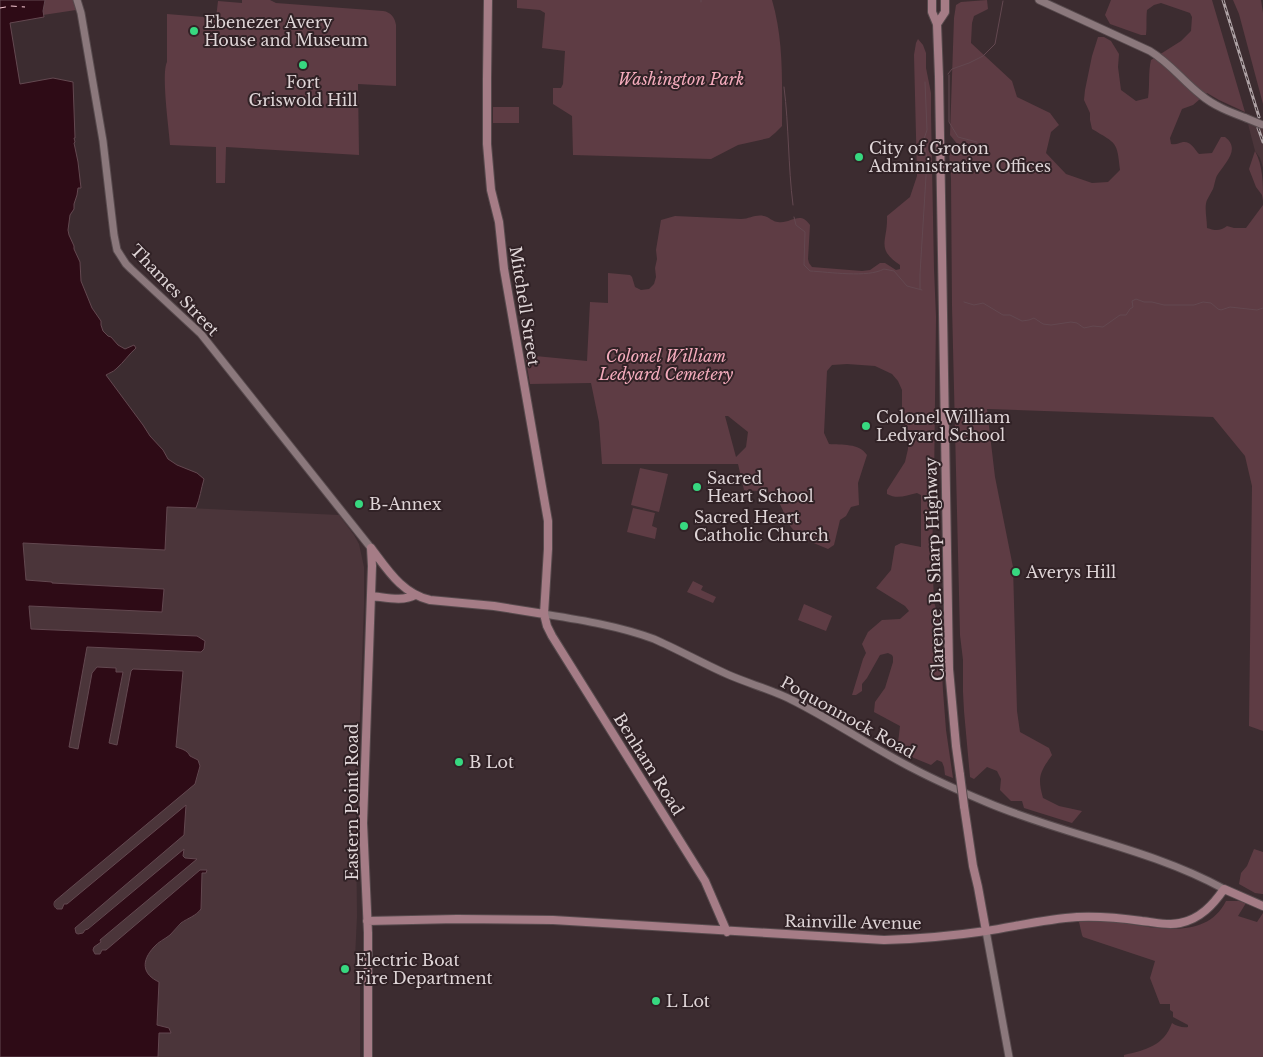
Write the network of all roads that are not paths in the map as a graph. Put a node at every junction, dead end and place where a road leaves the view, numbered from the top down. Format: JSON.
{"nodes":[{"id":1,"x":77,"y":0,"type":"edge"},
{"id":2,"x":488,"y":0,"type":"edge"},
{"id":3,"x":932,"y":0,"type":"edge"},
{"id":4,"x":945,"y":0,"type":"edge"},
{"id":5,"x":1039,"y":0,"type":"edge"},
{"id":6,"x":937,"y":24,"type":"junction"},
{"id":7,"x":1263,"y":125,"type":"edge"},
{"id":8,"x":371,"y":548,"type":"junction"},
{"id":9,"x":415,"y":595,"type":"junction"},
{"id":10,"x":370,"y":596,"type":"junction"},
{"id":11,"x":544,"y":614,"type":"junction"},
{"id":12,"x":1224,"y":889,"type":"junction"},
{"id":13,"x":1263,"y":906,"type":"edge"},
{"id":14,"x":367,"y":921,"type":"junction"},
{"id":15,"x":986,"y":931,"type":"junction"},
{"id":16,"x":726,"y":932,"type":"junction"},
{"id":17,"x":368,"y":1057,"type":"edge"},
{"id":18,"x":1009,"y":1057,"type":"edge"}],
"edges":[{"from":1,"to":8,"type":"street","name":"Thames Street"},
{"from":2,"to":11,"type":"main road","name":"Mitchell Street"},
{"from":3,"to":6,"type":"main road","name":"Clarence B. Sharp Highway"},
{"from":4,"to":6,"type":"main road","name":"Clarence B. Sharp Highway"},
{"from":5,"to":7,"type":"street","bridge":true},
{"from":6,"to":15,"type":"main road","name":"Clarence B. Sharp Highway","bridge":true},
{"from":8,"to":9,"type":"main road","name":"Poquonnock Road"},
{"from":8,"to":10,"type":"main road","name":"Eastern Point Road"},
{"from":9,"to":10,"type":"main road"},
{"from":9,"to":11,"type":"main road","name":"Poquonnock Road"},
{"from":10,"to":14,"type":"main road","name":"Eastern Point Road"},
{"from":11,"to":12,"type":"street","name":"Poquonnock Road"},
{"from":11,"to":16,"type":"main road","name":"Benham Road"},
{"from":12,"to":13,"type":"main road","name":"Poquonnock Road"},
{"from":12,"to":15,"type":"main road","name":"Rainville Avenue"},
{"from":14,"to":16,"type":"main road","name":"Rainville Avenue"},
{"from":14,"to":17,"type":"main road","name":"Eastern Point Road"},
{"from":15,"to":16,"type":"main road","name":"Rainville Avenue"},
{"from":15,"to":18,"type":"street"}]}
